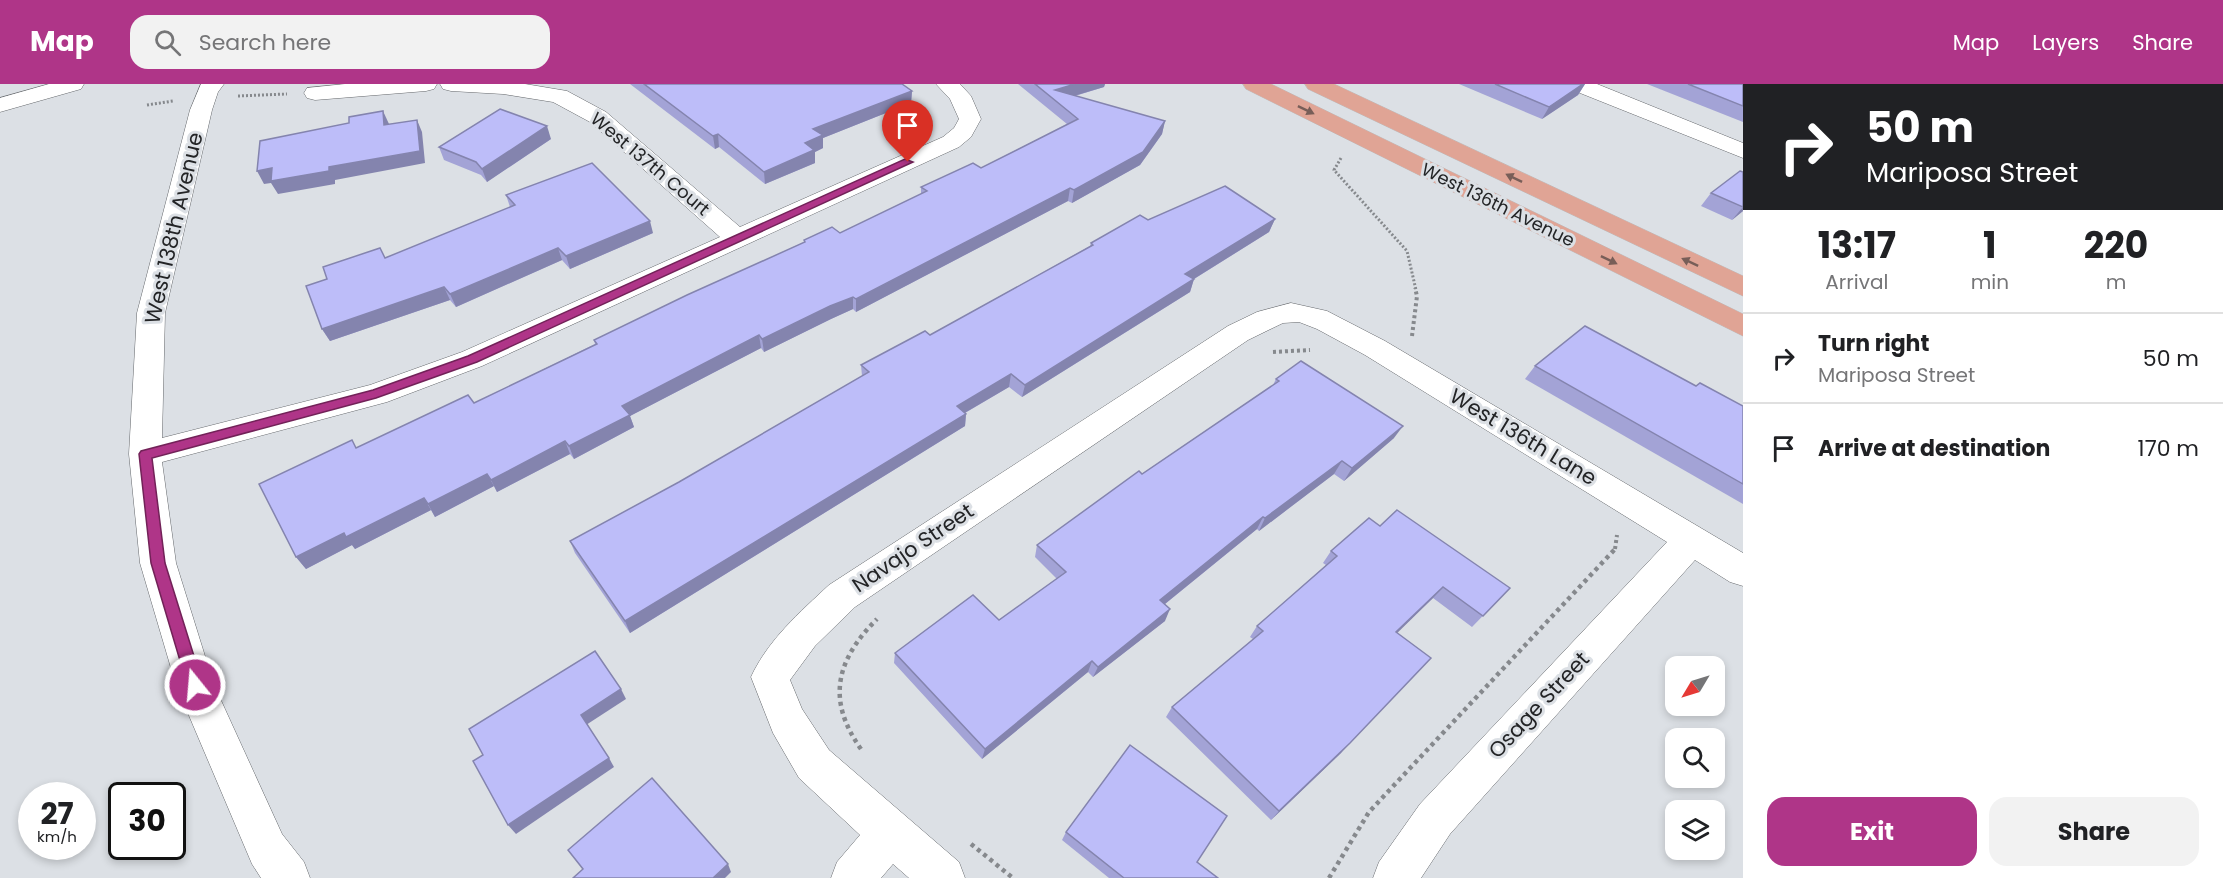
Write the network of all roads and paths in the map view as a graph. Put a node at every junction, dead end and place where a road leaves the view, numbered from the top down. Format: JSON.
{"nodes":[{"id":1,"x":23,"y":84,"type":"edge"},
{"id":2,"x":74,"y":84,"type":"edge"},
{"id":3,"x":426,"y":84,"type":"edge"},
{"id":4,"x":451,"y":84,"type":"edge"},
{"id":5,"x":947,"y":84,"type":"edge"},
{"id":6,"x":1254,"y":84,"type":"edge"},
{"id":7,"x":1316,"y":84,"type":"edge"},
{"id":8,"x":1578,"y":84,"type":"edge"},
{"id":9,"x":208,"y":86,"type":"edge"},
{"id":10,"x":0,"y":91,"type":"edge"},
{"id":11,"x":315,"y":93,"type":"joint"},
{"id":12,"x":251,"y":96,"type":"dead end"},
{"id":13,"x":0,"y":105,"type":"edge"},
{"id":14,"x":1743,"y":151,"type":"edge"},
{"id":15,"x":1341,"y":158,"type":"dead end"},
{"id":16,"x":738,"y":239,"type":"junction"},
{"id":17,"x":1743,"y":287,"type":"edge"},
{"id":18,"x":1298,"y":312,"type":"joint"},
{"id":19,"x":1743,"y":326,"type":"edge"},
{"id":20,"x":1412,"y":340,"type":"dead end"},
{"id":21,"x":1321,"y":351,"type":"dead end"},
{"id":22,"x":1268,"y":353,"type":"dead end"},
{"id":23,"x":145,"y":454,"type":"junction"},
{"id":24,"x":1612,"y":530,"type":"dead end"},
{"id":25,"x":1692,"y":539,"type":"junction"},
{"id":26,"x":1743,"y":570,"type":"edge"},
{"id":27,"x":880,"y":616,"type":"dead end"},
{"id":28,"x":869,"y":758,"type":"dead end"},
{"id":29,"x":891,"y":833,"type":"junction"},
{"id":30,"x":968,"y":841,"type":"dead end"},
{"id":31,"x":288,"y":878,"type":"edge"},
{"id":32,"x":854,"y":878,"type":"edge"},
{"id":33,"x":943,"y":878,"type":"edge"},
{"id":34,"x":1013,"y":878,"type":"edge"},
{"id":35,"x":1329,"y":878,"type":"edge"},
{"id":36,"x":1395,"y":878,"type":"edge"}],
"edges":[{"from":1,"to":10,"type":"street"},
{"from":2,"to":13,"type":"street"},
{"from":3,"to":11,"type":"street"},
{"from":4,"to":16,"type":"street","name":"West 137th Court"},
{"from":5,"to":16,"type":"street"},
{"from":6,"to":19,"type":"main road","name":"West 136th Avenue","one_way":true},
{"from":17,"to":7,"type":"main road","name":"West 136th Avenue","one_way":true},
{"from":8,"to":14,"type":"street"},
{"from":9,"to":23,"type":"street","name":"West 138th Avenue"},
{"from":11,"to":12,"type":"path"},
{"from":15,"to":20,"type":"path"},
{"from":16,"to":23,"type":"street"},
{"from":18,"to":25,"type":"street","name":"West 136th Lane"},
{"from":18,"to":29,"type":"street","name":"Navajo Street"},
{"from":21,"to":22,"type":"path"},
{"from":23,"to":31,"type":"street","name":"West 138th Avenue"},
{"from":24,"to":35,"type":"path"},
{"from":25,"to":26,"type":"street","name":"West 136th Lane"},
{"from":25,"to":36,"type":"street","name":"Osage Street"},
{"from":27,"to":28,"type":"path"},
{"from":29,"to":32,"type":"street"},
{"from":29,"to":33,"type":"street"},
{"from":30,"to":34,"type":"path"}]}
